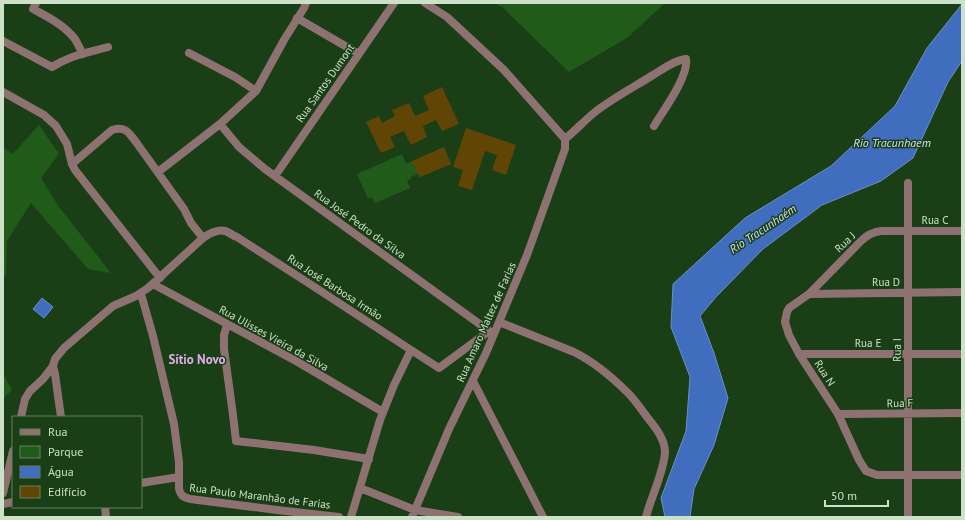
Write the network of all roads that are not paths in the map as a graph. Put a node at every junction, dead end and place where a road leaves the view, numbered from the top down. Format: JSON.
{"nodes":[{"id":1,"x":306,"y":3,"type":"edge"},
{"id":2,"x":394,"y":3,"type":"edge"},
{"id":3,"x":425,"y":3,"type":"edge"},
{"id":4,"x":35,"y":6,"type":"edge"},
{"id":5,"x":297,"y":18,"type":"junction"},
{"id":6,"x":3,"y":41,"type":"edge"},
{"id":7,"x":108,"y":47,"type":"dead end"},
{"id":8,"x":190,"y":53,"type":"dead end"},
{"id":9,"x":83,"y":54,"type":"junction"},
{"id":10,"x":359,"y":54,"type":"junction"},
{"id":11,"x":256,"y":91,"type":"junction"},
{"id":12,"x":3,"y":92,"type":"edge"},
{"id":13,"x":220,"y":124,"type":"junction"},
{"id":14,"x":654,"y":126,"type":"dead end"},
{"id":15,"x":565,"y":139,"type":"junction"},
{"id":16,"x":72,"y":164,"type":"junction"},
{"id":17,"x":158,"y":172,"type":"junction"},
{"id":18,"x":275,"y":176,"type":"junction"},
{"id":19,"x":908,"y":183,"type":"dead end"},
{"id":20,"x":908,"y":231,"type":"junction"},
{"id":21,"x":962,"y":231,"type":"edge"},
{"id":22,"x":203,"y":238,"type":"junction"},
{"id":23,"x":160,"y":278,"type":"junction"},
{"id":24,"x":151,"y":286,"type":"junction"},
{"id":25,"x":962,"y":292,"type":"edge"},
{"id":26,"x":908,"y":293,"type":"junction"},
{"id":27,"x":141,"y":294,"type":"junction"},
{"id":28,"x":809,"y":294,"type":"junction"},
{"id":29,"x":499,"y":322,"type":"junction"},
{"id":30,"x":227,"y":325,"type":"junction"},
{"id":31,"x":491,"y":332,"type":"junction"},
{"id":32,"x":411,"y":350,"type":"junction"},
{"id":33,"x":799,"y":354,"type":"junction"},
{"id":34,"x":908,"y":354,"type":"junction"},
{"id":35,"x":962,"y":354,"type":"edge"},
{"id":36,"x":53,"y":366,"type":"junction"},
{"id":37,"x":473,"y":381,"type":"junction"},
{"id":38,"x":383,"y":412,"type":"junction"},
{"id":39,"x":962,"y":413,"type":"edge"},
{"id":40,"x":838,"y":414,"type":"junction"},
{"id":41,"x":908,"y":414,"type":"junction"},
{"id":42,"x":21,"y":416,"type":"edge"},
{"id":43,"x":61,"y":416,"type":"edge"},
{"id":44,"x":12,"y":455,"type":"edge"},
{"id":45,"x":369,"y":459,"type":"junction"},
{"id":46,"x":908,"y":475,"type":"junction"},
{"id":47,"x":962,"y":475,"type":"edge"},
{"id":48,"x":179,"y":477,"type":"junction"},
{"id":49,"x":142,"y":483,"type":"edge"},
{"id":50,"x":360,"y":488,"type":"junction"},
{"id":51,"x":3,"y":492,"type":"edge"},
{"id":52,"x":414,"y":514,"type":"edge"},
{"id":53,"x":339,"y":517,"type":"edge"},
{"id":54,"x":351,"y":517,"type":"edge"},
{"id":55,"x":458,"y":517,"type":"edge"},
{"id":56,"x":543,"y":517,"type":"edge"},
{"id":57,"x":646,"y":517,"type":"edge"},
{"id":58,"x":908,"y":517,"type":"edge"}],
"edges":[{"from":1,"to":5,"type":"street"},
{"from":2,"to":10,"type":"street","name":"Rua Santos Dumont"},
{"from":3,"to":15,"type":"street"},
{"from":4,"to":9,"type":"street"},
{"from":5,"to":10,"type":"street"},
{"from":5,"to":11,"type":"street"},
{"from":6,"to":9,"type":"street"},
{"from":7,"to":9,"type":"street"},
{"from":8,"to":11,"type":"street"},
{"from":10,"to":18,"type":"street","name":"Rua Santos Dumont"},
{"from":11,"to":13,"type":"street"},
{"from":12,"to":16,"type":"street"},
{"from":13,"to":17,"type":"street"},
{"from":13,"to":18,"type":"street","name":"Rua José Pedro da Silva"},
{"from":14,"to":15,"type":"street"},
{"from":15,"to":29,"type":"street","name":"Rua Amaro Maltez de Farias"},
{"from":16,"to":17,"type":"street"},
{"from":16,"to":23,"type":"street"},
{"from":17,"to":22,"type":"street"},
{"from":18,"to":31,"type":"street","name":"Rua José Pedro da Silva"},
{"from":19,"to":20,"type":"street","name":"Rua I"},
{"from":20,"to":21,"type":"street","name":"Rua C"},
{"from":20,"to":26,"type":"street","name":"Rua I"},
{"from":20,"to":28,"type":"street","name":"Rua J"},
{"from":22,"to":23,"type":"street"},
{"from":22,"to":32,"type":"street","name":"Rua José Barbosa Irmão"},
{"from":23,"to":24,"type":"street"},
{"from":24,"to":27,"type":"street"},
{"from":24,"to":30,"type":"street","name":"Rua Ulisses Vieira da Silva"},
{"from":25,"to":26,"type":"street","name":"Rua D"},
{"from":26,"to":28,"type":"street","name":"Rua D"},
{"from":26,"to":34,"type":"street","name":"Rua I"},
{"from":27,"to":36,"type":"street"},
{"from":27,"to":48,"type":"street"},
{"from":28,"to":33,"type":"street","name":"Rua N"},
{"from":29,"to":31,"type":"street","name":"Rua Amaro Maltez de Farias"},
{"from":29,"to":57,"type":"street"},
{"from":30,"to":38,"type":"street","name":"Rua Ulisses Vieira da Silva"},
{"from":30,"to":45,"type":"street"},
{"from":31,"to":32,"type":"street","name":"Rua José Barbosa Irmão"},
{"from":31,"to":37,"type":"street","name":"Rua Amaro Maltez de Farias"},
{"from":32,"to":38,"type":"street"},
{"from":33,"to":34,"type":"street","name":"Rua E"},
{"from":33,"to":40,"type":"street","name":"Rua N"},
{"from":34,"to":35,"type":"street","name":"Rua E"},
{"from":34,"to":41,"type":"street","name":"Rua I"},
{"from":36,"to":42,"type":"street"},
{"from":36,"to":43,"type":"street"},
{"from":37,"to":52,"type":"street","name":"Rua Amaro Maltez de Farias"},
{"from":37,"to":56,"type":"street"},
{"from":38,"to":45,"type":"street"},
{"from":39,"to":41,"type":"street","name":"Rua F"},
{"from":40,"to":41,"type":"street","name":"Rua F"},
{"from":40,"to":46,"type":"street","name":"Rua N"},
{"from":41,"to":46,"type":"street","name":"Rua I"},
{"from":44,"to":51,"type":"street"},
{"from":45,"to":50,"type":"street"},
{"from":46,"to":47,"type":"street"},
{"from":46,"to":58,"type":"street","name":"Rua I"},
{"from":48,"to":49,"type":"street"},
{"from":48,"to":53,"type":"street","name":"Rua Paulo Maranhão de Farias"},
{"from":50,"to":52,"type":"street"},
{"from":50,"to":54,"type":"street"},
{"from":52,"to":55,"type":"street"}]}
